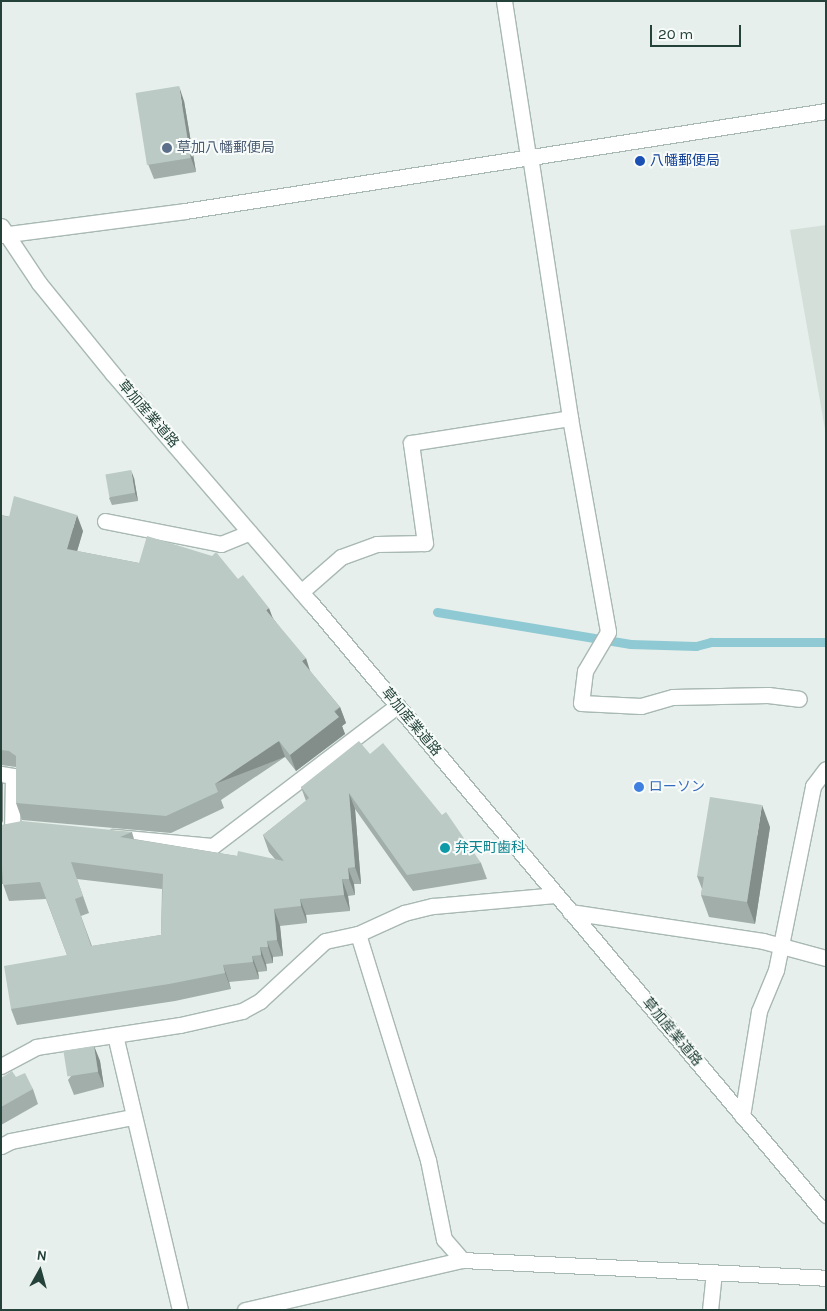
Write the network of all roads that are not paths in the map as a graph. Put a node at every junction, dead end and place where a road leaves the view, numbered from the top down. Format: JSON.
{"nodes":[{"id":1,"x":504,"y":1,"type":"edge"},
{"id":2,"x":826,"y":111,"type":"edge"},
{"id":3,"x":529,"y":156,"type":"junction"},
{"id":4,"x":3,"y":232,"type":"edge"},
{"id":5,"x":570,"y":418,"type":"junction"},
{"id":6,"x":105,"y":521,"type":"dead end"},
{"id":7,"x":250,"y":532,"type":"junction"},
{"id":8,"x":301,"y":592,"type":"junction"},
{"id":9,"x":799,"y":699,"type":"dead end"},
{"id":10,"x":398,"y":706,"type":"junction"},
{"id":11,"x":826,"y":769,"type":"edge"},
{"id":12,"x":1,"y":774,"type":"edge"},
{"id":13,"x":28,"y":828,"type":"edge"},
{"id":14,"x":7,"y":832,"type":"edge"},
{"id":15,"x":96,"y":835,"type":"edge"},
{"id":16,"x":556,"y":895,"type":"junction"},
{"id":17,"x":570,"y":912,"type":"junction"},
{"id":18,"x":358,"y":934,"type":"junction"},
{"id":19,"x":782,"y":946,"type":"junction"},
{"id":20,"x":826,"y":958,"type":"edge"},
{"id":21,"x":115,"y":1035,"type":"junction"},
{"id":22,"x":1,"y":1066,"type":"edge"},
{"id":23,"x":742,"y":1116,"type":"junction"},
{"id":24,"x":132,"y":1117,"type":"junction"},
{"id":25,"x":1,"y":1146,"type":"edge"},
{"id":26,"x":826,"y":1215,"type":"edge"},
{"id":27,"x":462,"y":1260,"type":"junction"},
{"id":28,"x":714,"y":1273,"type":"junction"},
{"id":29,"x":826,"y":1278,"type":"edge"},
{"id":30,"x":180,"y":1310,"type":"edge"},
{"id":31,"x":245,"y":1310,"type":"edge"},
{"id":32,"x":710,"y":1310,"type":"edge"}],
"edges":[{"from":1,"to":3,"type":"street"},
{"from":2,"to":3,"type":"street"},
{"from":3,"to":4,"type":"street"},
{"from":3,"to":5,"type":"street"},
{"from":4,"to":7,"type":"street","name":"草加産業道路"},
{"from":5,"to":8,"type":"street"},
{"from":5,"to":9,"type":"street"},
{"from":6,"to":7,"type":"street"},
{"from":7,"to":8,"type":"street","name":"草加産業道路"},
{"from":8,"to":10,"type":"street","name":"草加産業道路"},
{"from":10,"to":15,"type":"street"},
{"from":10,"to":16,"type":"street","name":"草加産業道路"},
{"from":11,"to":19,"type":"street"},
{"from":12,"to":14,"type":"street"},
{"from":13,"to":14,"type":"street"},
{"from":16,"to":17,"type":"street","name":"草加産業道路"},
{"from":16,"to":18,"type":"street"},
{"from":17,"to":19,"type":"street"},
{"from":17,"to":23,"type":"street","name":"草加産業道路"},
{"from":18,"to":21,"type":"street"},
{"from":18,"to":27,"type":"street"},
{"from":19,"to":20,"type":"street"},
{"from":19,"to":23,"type":"street"},
{"from":21,"to":22,"type":"street"},
{"from":21,"to":24,"type":"street"},
{"from":23,"to":26,"type":"street","name":"草加産業道路"},
{"from":24,"to":25,"type":"street"},
{"from":24,"to":30,"type":"street"},
{"from":27,"to":28,"type":"street"},
{"from":27,"to":31,"type":"street"},
{"from":28,"to":29,"type":"street"},
{"from":28,"to":32,"type":"street"}]}
